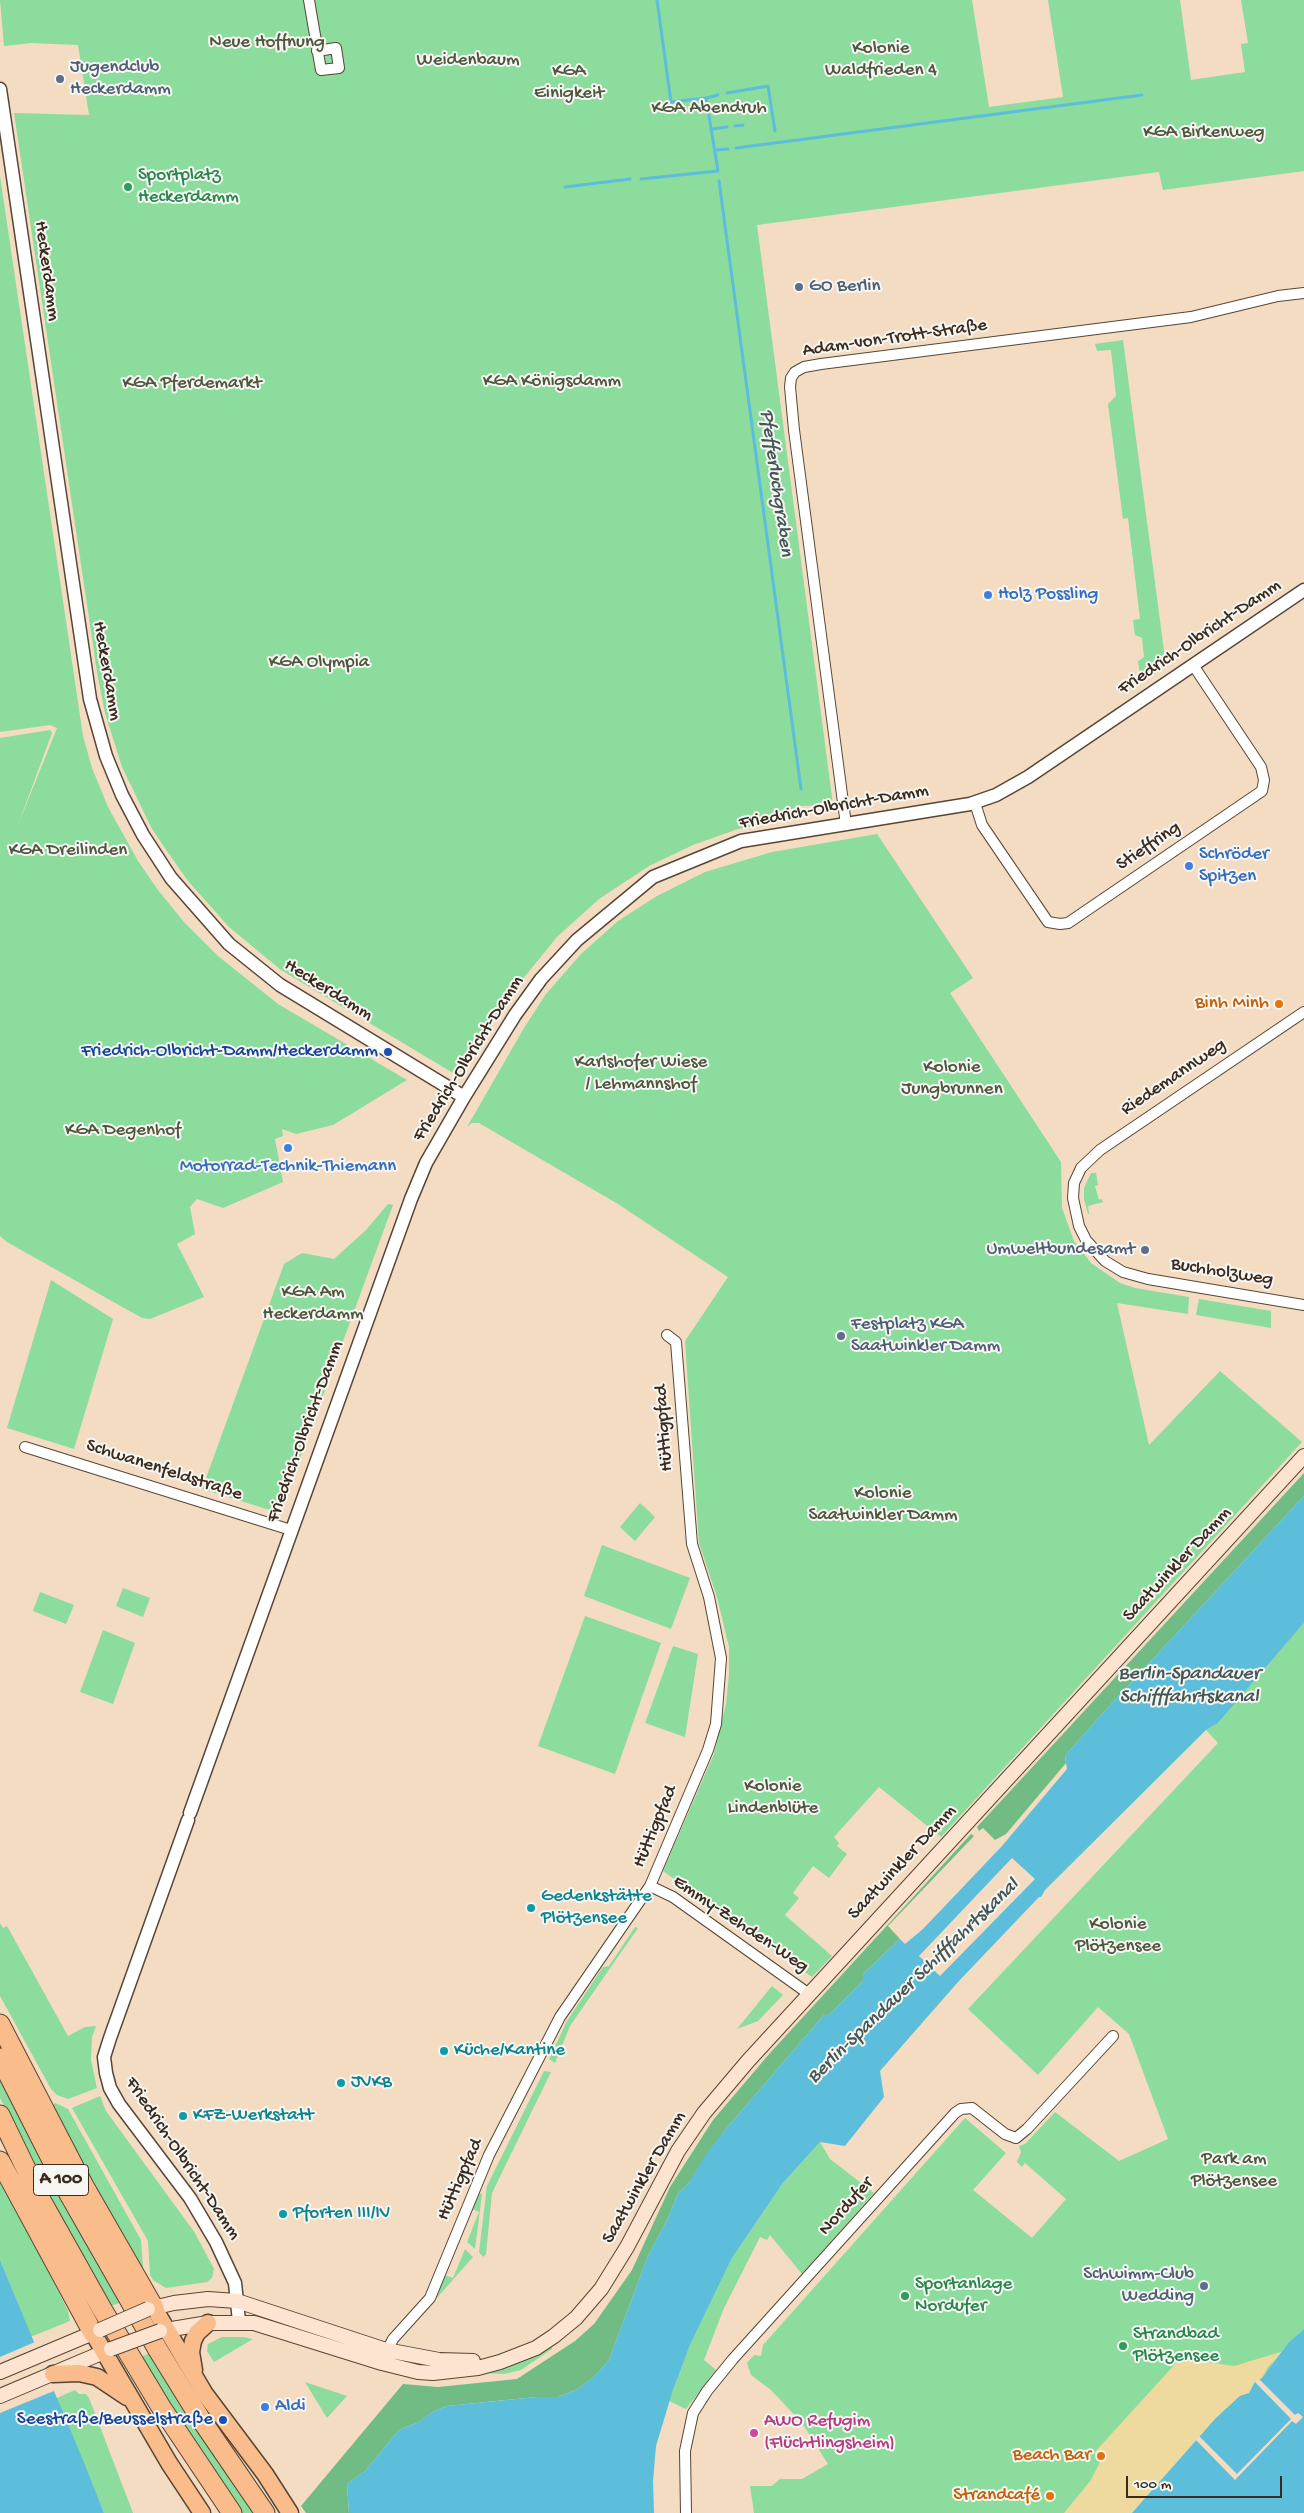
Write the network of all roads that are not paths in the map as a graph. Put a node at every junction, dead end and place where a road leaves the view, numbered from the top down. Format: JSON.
{"nodes":[{"id":1,"x":309,"y":0,"type":"edge"},
{"id":2,"x":317,"y":51,"type":"dead end"},
{"id":3,"x":0,"y":89,"type":"edge"},
{"id":4,"x":1304,"y":293,"type":"edge"},
{"id":5,"x":1304,"y":590,"type":"edge"},
{"id":6,"x":1194,"y":665,"type":"junction"},
{"id":7,"x":974,"y":803,"type":"junction"},
{"id":8,"x":846,"y":825,"type":"junction"},
{"id":9,"x":1304,"y":1012,"type":"edge"},
{"id":10,"x":464,"y":1098,"type":"junction"},
{"id":11,"x":1074,"y":1184,"type":"joint"},
{"id":12,"x":1304,"y":1305,"type":"edge"},
{"id":13,"x":667,"y":1335,"type":"dead end"},
{"id":14,"x":25,"y":1447,"type":"dead end"},
{"id":15,"x":1304,"y":1456,"type":"edge"},
{"id":16,"x":291,"y":1530,"type":"junction"},
{"id":17,"x":650,"y":1886,"type":"junction"},
{"id":18,"x":809,"y":1994,"type":"junction"},
{"id":19,"x":0,"y":2024,"type":"edge"},
{"id":20,"x":1113,"y":2036,"type":"dead end"},
{"id":21,"x":0,"y":2058,"type":"edge"},
{"id":22,"x":0,"y":2116,"type":"edge"},
{"id":23,"x":0,"y":2161,"type":"edge"},
{"id":24,"x":237,"y":2301,"type":"junction"},
{"id":25,"x":151,"y":2308,"type":"junction"},
{"id":26,"x":239,"y":2321,"type":"junction"},
{"id":27,"x":208,"y":2322,"type":"junction"},
{"id":28,"x":163,"y":2330,"type":"junction"},
{"id":29,"x":96,"y":2332,"type":"junction"},
{"id":30,"x":108,"y":2351,"type":"junction"},
{"id":31,"x":384,"y":2356,"type":"junction"},
{"id":32,"x":0,"y":2372,"type":"edge"},
{"id":33,"x":53,"y":2374,"type":"junction"},
{"id":34,"x":195,"y":2377,"type":"junction"},
{"id":35,"x":0,"y":2396,"type":"edge"},
{"id":36,"x":135,"y":2406,"type":"junction"},
{"id":37,"x":202,"y":2513,"type":"edge"},
{"id":38,"x":232,"y":2513,"type":"edge"},
{"id":39,"x":265,"y":2513,"type":"edge"},
{"id":40,"x":290,"y":2513,"type":"edge"},
{"id":41,"x":686,"y":2513,"type":"edge"}],
"edges":[{"from":1,"to":2,"type":"street"},
{"from":3,"to":10,"type":"street","name":"Heckerdamm"},
{"from":4,"to":8,"type":"street","name":"Adam-von-Trott-Straße"},
{"from":5,"to":6,"type":"street","name":"Friedrich-Olbricht-Damm"},
{"from":6,"to":7,"type":"street","name":"Friedrich-Olbricht-Damm"},
{"from":6,"to":7,"type":"street","name":"Stieffring"},
{"from":7,"to":8,"type":"street","name":"Friedrich-Olbricht-Damm"},
{"from":8,"to":10,"type":"street","name":"Friedrich-Olbricht-Damm"},
{"from":9,"to":11,"type":"street","name":"Riedemannweg"},
{"from":10,"to":16,"type":"street","name":"Friedrich-Olbricht-Damm"},
{"from":11,"to":12,"type":"street","name":"Buchholzweg"},
{"from":13,"to":17,"type":"street","name":"Hüttigpfad"},
{"from":14,"to":16,"type":"street","name":"Schwanenfeldstraße"},
{"from":15,"to":18,"type":"main road","name":"Saatwinkler Damm"},
{"from":16,"to":24,"type":"street","name":"Friedrich-Olbricht-Damm"},
{"from":17,"to":18,"type":"street","name":"Emmy-Zehden-Weg"},
{"from":17,"to":31,"type":"street","name":"Hüttigpfad"},
{"from":18,"to":31,"type":"main road","name":"Saatwinkler Damm"},
{"from":19,"to":25,"type":"highway"},
{"from":20,"to":41,"type":"street","name":"Nordufer"},
{"from":21,"to":39,"type":"highway","number":"A 100"},
{"from":22,"to":38,"type":"highway","number":"A 100"},
{"from":23,"to":29,"type":"highway"},
{"from":24,"to":25,"type":"main road","name":"Saatwinkler Damm"},
{"from":24,"to":26,"type":"street","name":"Friedrich-Olbricht-Damm"},
{"from":24,"to":31,"type":"main road","name":"Saatwinkler Damm"},
{"from":25,"to":28,"type":"main road"},
{"from":25,"to":29,"type":"main road","name":"Saatwinkler Damm","bridge":true},
{"from":26,"to":27,"type":"main road","name":"Saatwinkler Damm"},
{"from":26,"to":31,"type":"main road","name":"Saatwinkler Damm"},
{"from":27,"to":28,"type":"main road","name":"Saatwinkler Damm"},
{"from":27,"to":34,"type":"main road"},
{"from":28,"to":30,"type":"main road","name":"Saatwinkler Damm","bridge":true},
{"from":28,"to":34,"type":"main road"},
{"from":29,"to":30,"type":"main road"},
{"from":29,"to":32,"type":"main road","name":"Saatwinkler Damm"},
{"from":30,"to":33,"type":"main road","name":"Saatwinkler Damm"},
{"from":30,"to":36,"type":"main road"},
{"from":33,"to":35,"type":"main road","name":"Saatwinkler Damm"},
{"from":33,"to":36,"type":"main road"},
{"from":34,"to":40,"type":"main road"},
{"from":36,"to":37,"type":"main road"}]}
